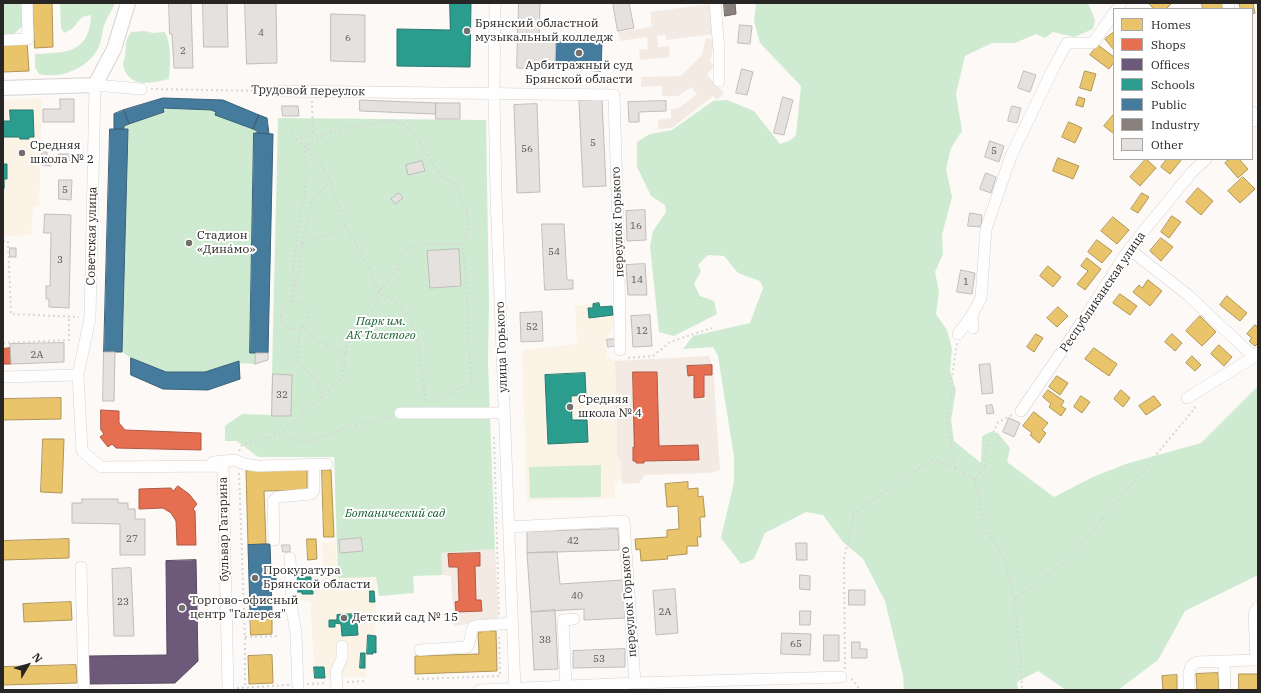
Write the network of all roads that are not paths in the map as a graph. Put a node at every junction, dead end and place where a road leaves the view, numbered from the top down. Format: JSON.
{"nodes":[{"id":1,"x":27,"y":3,"type":"edge"},
{"id":2,"x":128,"y":3,"type":"edge"},
{"id":3,"x":496,"y":3,"type":"edge"},
{"id":4,"x":714,"y":3,"type":"edge"},
{"id":5,"x":1113,"y":14,"type":"edge"},
{"id":6,"x":3,"y":40,"type":"edge"},
{"id":7,"x":718,"y":81,"type":"dead end"},
{"id":8,"x":95,"y":85,"type":"junction"},
{"id":9,"x":3,"y":88,"type":"edge"},
{"id":10,"x":141,"y":89,"type":"road end"},
{"id":11,"x":277,"y":91,"type":"road end"},
{"id":12,"x":494,"y":94,"type":"junction"},
{"id":13,"x":614,"y":95,"type":"joint"},
{"id":14,"x":1205,"y":160,"type":"edge"},
{"id":15,"x":1129,"y":249,"type":"junction"},
{"id":16,"x":972,"y":315,"type":"junction"},
{"id":17,"x":973,"y":328,"type":"dead end"},
{"id":18,"x":958,"y":334,"type":"road end"},
{"id":19,"x":620,"y":350,"type":"road end"},
{"id":20,"x":1256,"y":354,"type":"edge"},
{"id":21,"x":78,"y":375,"type":"junction"},
{"id":22,"x":3,"y":377,"type":"edge"},
{"id":23,"x":1187,"y":398,"type":"dead end"},
{"id":24,"x":1021,"y":411,"type":"road end"},
{"id":25,"x":400,"y":412,"type":"road end"},
{"id":26,"x":504,"y":413,"type":"junction"},
{"id":27,"x":327,"y":464,"type":"dead end"},
{"id":28,"x":314,"y":465,"type":"junction"},
{"id":29,"x":199,"y":466,"type":"junction"},
{"id":30,"x":101,"y":467,"type":"joint"},
{"id":31,"x":509,"y":528,"type":"junction"},
{"id":32,"x":274,"y":540,"type":"dead end"},
{"id":33,"x":290,"y":558,"type":"dead end"},
{"id":34,"x":82,"y":566,"type":"dead end"},
{"id":35,"x":1258,"y":607,"type":"edge"},
{"id":36,"x":574,"y":619,"type":"dead end"},
{"id":37,"x":513,"y":623,"type":"junction"},
{"id":38,"x":342,"y":646,"type":"dead end"},
{"id":39,"x":1257,"y":649,"type":"edge"},
{"id":40,"x":420,"y":650,"type":"dead end"},
{"id":41,"x":1224,"y":661,"type":"junction"},
{"id":42,"x":843,"y":673,"type":"road end"},
{"id":43,"x":635,"y":682,"type":"junction"},
{"id":44,"x":566,"y":686,"type":"junction"},
{"id":45,"x":515,"y":689,"type":"edge"},
{"id":46,"x":84,"y":690,"type":"edge"},
{"id":47,"x":228,"y":690,"type":"edge"},
{"id":48,"x":298,"y":690,"type":"edge"},
{"id":49,"x":336,"y":690,"type":"edge"},
{"id":50,"x":480,"y":690,"type":"edge"},
{"id":51,"x":1189,"y":690,"type":"edge"},
{"id":52,"x":1225,"y":690,"type":"edge"}],
"edges":[{"from":1,"to":6,"type":"street"},
{"from":2,"to":8,"type":"main road","name":"Советская улица"},
{"from":3,"to":12,"type":"street","name":"улица Горького"},
{"from":4,"to":7,"type":"street"},
{"from":5,"to":16,"type":"street"},
{"from":8,"to":9,"type":"main road"},
{"from":8,"to":10,"type":"street"},
{"from":8,"to":21,"type":"street","name":"Советская улица"},
{"from":11,"to":12,"type":"street","name":"Трудовой переулок"},
{"from":12,"to":13,"type":"street","name":"Трудовой переулок"},
{"from":12,"to":26,"type":"street","name":"улица Горького"},
{"from":13,"to":19,"type":"street","name":"переулок Горького"},
{"from":14,"to":15,"type":"street","name":"Республиканская улица"},
{"from":15,"to":20,"type":"street"},
{"from":15,"to":24,"type":"street","name":"Республиканская улица"},
{"from":16,"to":17,"type":"street"},
{"from":16,"to":18,"type":"street"},
{"from":20,"to":23,"type":"street"},
{"from":21,"to":22,"type":"street"},
{"from":21,"to":30,"type":"street","name":"Советская улица"},
{"from":25,"to":26,"type":"street"},
{"from":26,"to":31,"type":"street","name":"улица Горького"},
{"from":27,"to":28,"type":"street"},
{"from":28,"to":29,"type":"street"},
{"from":28,"to":32,"type":"street"},
{"from":29,"to":30,"type":"street","name":"бульвар Гагарина"},
{"from":29,"to":47,"type":"street","name":"бульвар Гагарина"},
{"from":31,"to":37,"type":"street","name":"улица Горького"},
{"from":31,"to":43,"type":"street","name":"переулок Горького"},
{"from":33,"to":48,"type":"street"},
{"from":34,"to":46,"type":"street"},
{"from":35,"to":39,"type":"street"},
{"from":36,"to":44,"type":"street"},
{"from":37,"to":40,"type":"street"},
{"from":37,"to":45,"type":"street","name":"улица Горького"},
{"from":38,"to":49,"type":"street"},
{"from":39,"to":41,"type":"street"},
{"from":41,"to":51,"type":"street"},
{"from":41,"to":52,"type":"street"},
{"from":42,"to":43,"type":"street"},
{"from":43,"to":44,"type":"street"},
{"from":44,"to":45,"type":"street"},
{"from":45,"to":50,"type":"street"}]}
